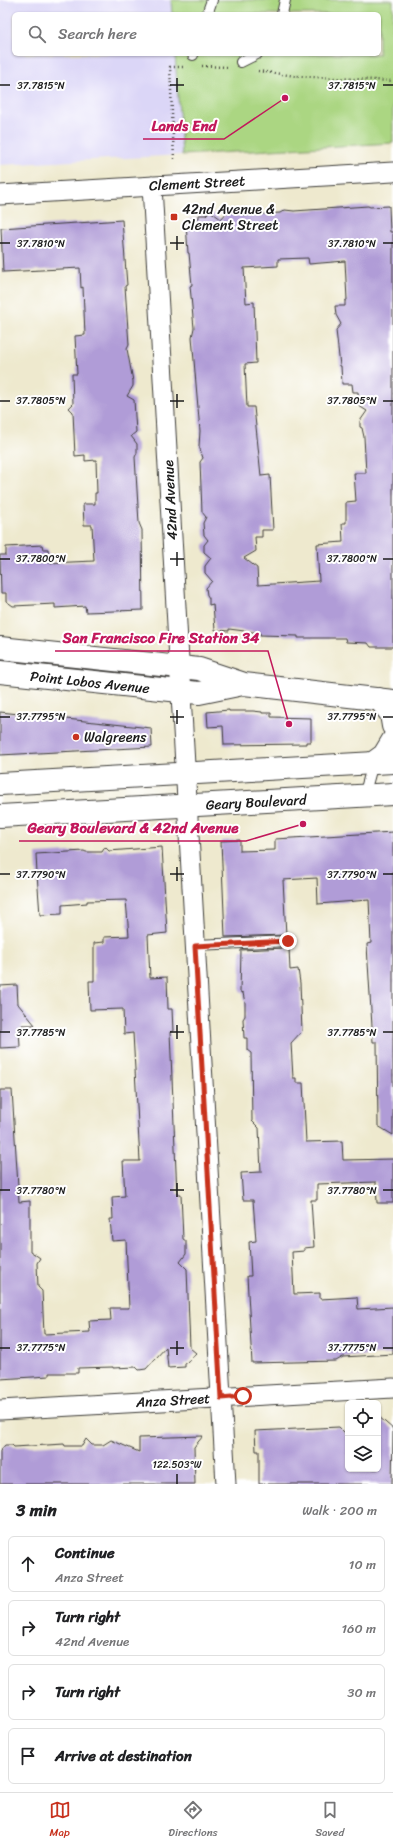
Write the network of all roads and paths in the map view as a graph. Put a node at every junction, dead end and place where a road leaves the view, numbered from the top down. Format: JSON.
{"nodes":[{"id":1,"x":212,"y":0,"type":"edge"},
{"id":2,"x":285,"y":0,"type":"edge"},
{"id":3,"x":208,"y":12,"type":"edge"},
{"id":4,"x":282,"y":12,"type":"edge"},
{"id":5,"x":253,"y":56,"type":"edge"},
{"id":6,"x":241,"y":62,"type":"dead end"},
{"id":7,"x":192,"y":66,"type":"dead end"},
{"id":8,"x":199,"y":66,"type":"dead end"},
{"id":9,"x":228,"y":67,"type":"dead end"},
{"id":10,"x":251,"y":70,"type":"dead end"},
{"id":11,"x":393,"y":81,"type":"edge"},
{"id":12,"x":174,"y":159,"type":"dead end"},
{"id":13,"x":393,"y":172,"type":"edge"},
{"id":14,"x":152,"y":186,"type":"junction"},
{"id":15,"x":0,"y":195,"type":"edge"},
{"id":16,"x":0,"y":648,"type":"edge"},
{"id":17,"x":179,"y":667,"type":"junction"},
{"id":18,"x":0,"y":672,"type":"edge"},
{"id":19,"x":244,"y":684,"type":"junction"},
{"id":20,"x":181,"y":691,"type":"junction"},
{"id":21,"x":386,"y":700,"type":"edge"},
{"id":22,"x":393,"y":726,"type":"edge"},
{"id":23,"x":393,"y":740,"type":"edge"},
{"id":24,"x":383,"y":763,"type":"edge"},
{"id":25,"x":185,"y":774,"type":"junction"},
{"id":26,"x":0,"y":784,"type":"edge"},
{"id":27,"x":393,"y":794,"type":"edge"},
{"id":28,"x":364,"y":796,"type":"junction"},
{"id":29,"x":187,"y":806,"type":"junction"},
{"id":30,"x":0,"y":816,"type":"edge"},
{"id":31,"x":288,"y":941,"type":"dead end"},
{"id":32,"x":195,"y":946,"type":"junction"},
{"id":33,"x":393,"y":1388,"type":"edge"},
{"id":34,"x":221,"y":1398,"type":"junction"},
{"id":35,"x":0,"y":1410,"type":"edge"},
{"id":36,"x":226,"y":1484,"type":"edge"}],
"edges":[{"from":1,"to":3,"type":"lane"},
{"from":2,"to":4,"type":"lane"},
{"from":5,"to":6,"type":"lane"},
{"from":7,"to":12,"type":"path"},
{"from":8,"to":9,"type":"path"},
{"from":10,"to":11,"type":"path"},
{"from":13,"to":14,"type":"street","name":"Clement Street"},
{"from":14,"to":15,"type":"street","name":"Clement Street"},
{"from":14,"to":17,"type":"street","name":"42nd Avenue"},
{"from":16,"to":17,"type":"street","name":"Point Lobos Avenue"},
{"from":17,"to":19,"type":"street"},
{"from":17,"to":20,"type":"street","name":"42nd Avenue"},
{"from":18,"to":20,"type":"street","name":"Point Lobos Avenue"},
{"from":19,"to":20,"type":"street"},
{"from":19,"to":21,"type":"street"},
{"from":20,"to":25,"type":"street","name":"42nd Avenue"},
{"from":21,"to":22,"type":"street"},
{"from":23,"to":24,"type":"street"},
{"from":24,"to":25,"type":"street"},
{"from":24,"to":28,"type":"lane"},
{"from":25,"to":26,"type":"street"},
{"from":25,"to":29,"type":"street","name":"42nd Avenue"},
{"from":27,"to":28,"type":"street","name":"Geary Boulevard"},
{"from":28,"to":29,"type":"street","name":"Geary Boulevard"},
{"from":29,"to":30,"type":"street","name":"Geary Boulevard"},
{"from":29,"to":32,"type":"street","name":"42nd Avenue"},
{"from":31,"to":32,"type":"lane"},
{"from":32,"to":34,"type":"street","name":"42nd Avenue"},
{"from":33,"to":34,"type":"street","name":"Anza Street"},
{"from":34,"to":35,"type":"street","name":"Anza Street"},
{"from":34,"to":36,"type":"street","name":"42nd Avenue"}]}
